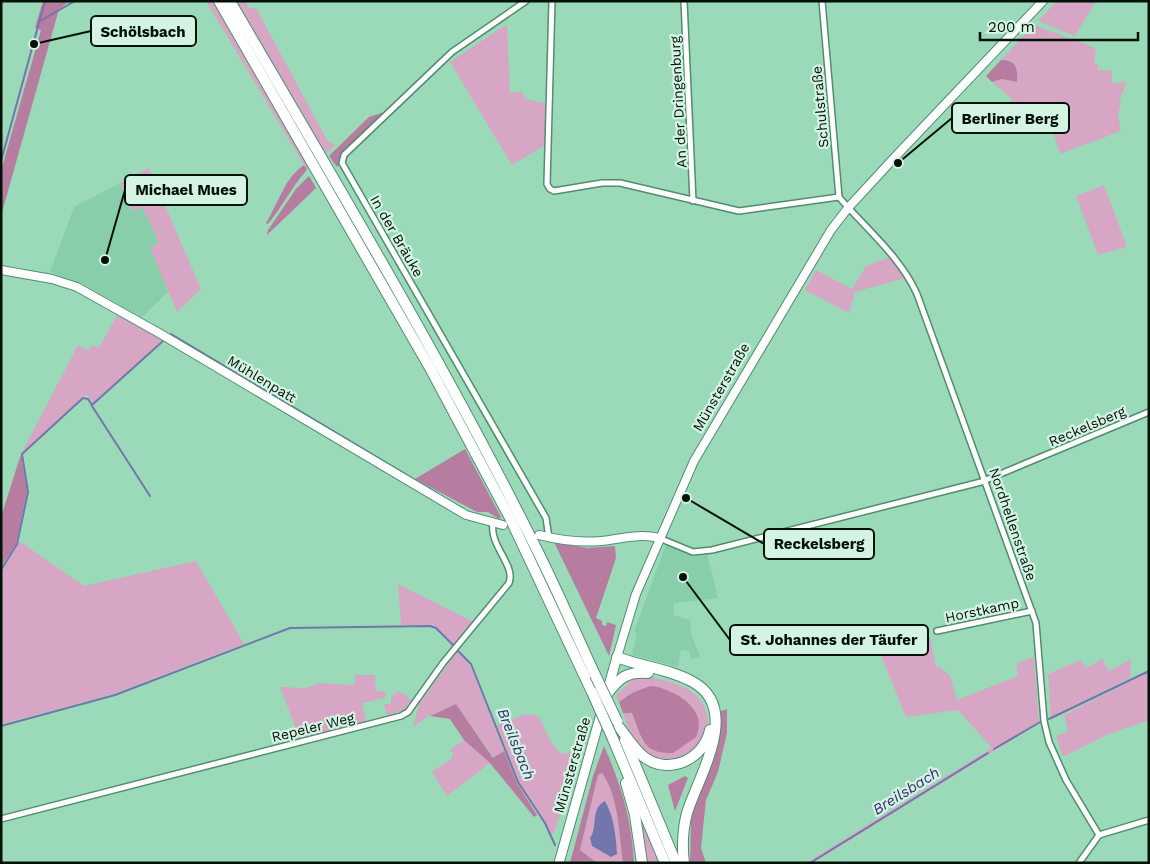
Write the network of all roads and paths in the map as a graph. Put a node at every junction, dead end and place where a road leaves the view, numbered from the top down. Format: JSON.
{"nodes":[{"id":1,"x":219,"y":1,"type":"edge"},
{"id":2,"x":230,"y":1,"type":"edge"},
{"id":3,"x":526,"y":1,"type":"edge"},
{"id":4,"x":552,"y":1,"type":"edge"},
{"id":5,"x":684,"y":1,"type":"edge"},
{"id":6,"x":822,"y":1,"type":"edge"},
{"id":7,"x":1043,"y":1,"type":"edge"},
{"id":8,"x":839,"y":197,"type":"junction"},
{"id":9,"x":693,"y":201,"type":"junction"},
{"id":10,"x":848,"y":208,"type":"junction"},
{"id":11,"x":1,"y":270,"type":"edge"},
{"id":12,"x":1149,"y":412,"type":"edge"},
{"id":13,"x":986,"y":480,"type":"junction"},
{"id":14,"x":493,"y":523,"type":"junction"},
{"id":15,"x":503,"y":525,"type":"dead end"},
{"id":16,"x":539,"y":535,"type":"dead end"},
{"id":17,"x":549,"y":538,"type":"junction"},
{"id":18,"x":659,"y":538,"type":"junction"},
{"id":19,"x":1032,"y":611,"type":"junction"},
{"id":20,"x":937,"y":631,"type":"dead end"},
{"id":21,"x":616,"y":660,"type":"junction"},
{"id":22,"x":648,"y":674,"type":"junction"},
{"id":23,"x":607,"y":694,"type":"junction"},
{"id":24,"x":618,"y":724,"type":"junction"},
{"id":25,"x":614,"y":742,"type":"junction"},
{"id":26,"x":1,"y":819,"type":"edge"},
{"id":27,"x":1149,"y":820,"type":"edge"},
{"id":28,"x":1099,"y":835,"type":"junction"},
{"id":29,"x":559,"y":863,"type":"edge"},
{"id":30,"x":642,"y":863,"type":"edge"},
{"id":31,"x":665,"y":863,"type":"edge"},
{"id":32,"x":676,"y":863,"type":"edge"},
{"id":33,"x":684,"y":863,"type":"edge"},
{"id":34,"x":1079,"y":863,"type":"edge"}],
"edges":[{"from":1,"to":25,"type":"highway","bridge":true},
{"from":2,"to":24,"type":"highway","bridge":true},
{"from":3,"to":17,"type":"street","name":"In der Bräuke"},
{"from":4,"to":9,"type":"street"},
{"from":5,"to":9,"type":"street","name":"An der Dringenburg"},
{"from":6,"to":8,"type":"street","name":"Schulstraße"},
{"from":7,"to":10,"type":"main road","name":"Münsterstraße"},
{"from":8,"to":9,"type":"street"},
{"from":8,"to":10,"type":"street"},
{"from":10,"to":13,"type":"street","name":"Nordhellenstraße"},
{"from":10,"to":18,"type":"main road","name":"Münsterstraße"},
{"from":11,"to":14,"type":"main road","name":"Mühlenpatt"},
{"from":12,"to":13,"type":"street","name":"Reckelsberg"},
{"from":13,"to":18,"type":"street","name":"Reckelsberg"},
{"from":13,"to":19,"type":"street","name":"Nordhellenstraße"},
{"from":14,"to":15,"type":"main road","name":"Mühlenpatt"},
{"from":14,"to":26,"type":"street","name":"Repeler Weg"},
{"from":16,"to":17,"type":"main road"},
{"from":17,"to":18,"type":"main road"},
{"from":18,"to":21,"type":"main road","name":"Münsterstraße"},
{"from":19,"to":20,"type":"street","name":"Horstkamp"},
{"from":19,"to":28,"type":"street","name":"Nordhellenstraße"},
{"from":21,"to":22,"type":"highway"},
{"from":21,"to":23,"type":"main road","name":"Münsterstraße"},
{"from":21,"to":33,"type":"highway"},
{"from":22,"to":23,"type":"highway"},
{"from":22,"to":24,"type":"highway"},
{"from":23,"to":29,"type":"main road","name":"Münsterstraße"},
{"from":24,"to":32,"type":"highway"},
{"from":25,"to":30,"type":"highway"},
{"from":25,"to":31,"type":"highway"},
{"from":27,"to":28,"type":"street"},
{"from":28,"to":34,"type":"street"}]}
